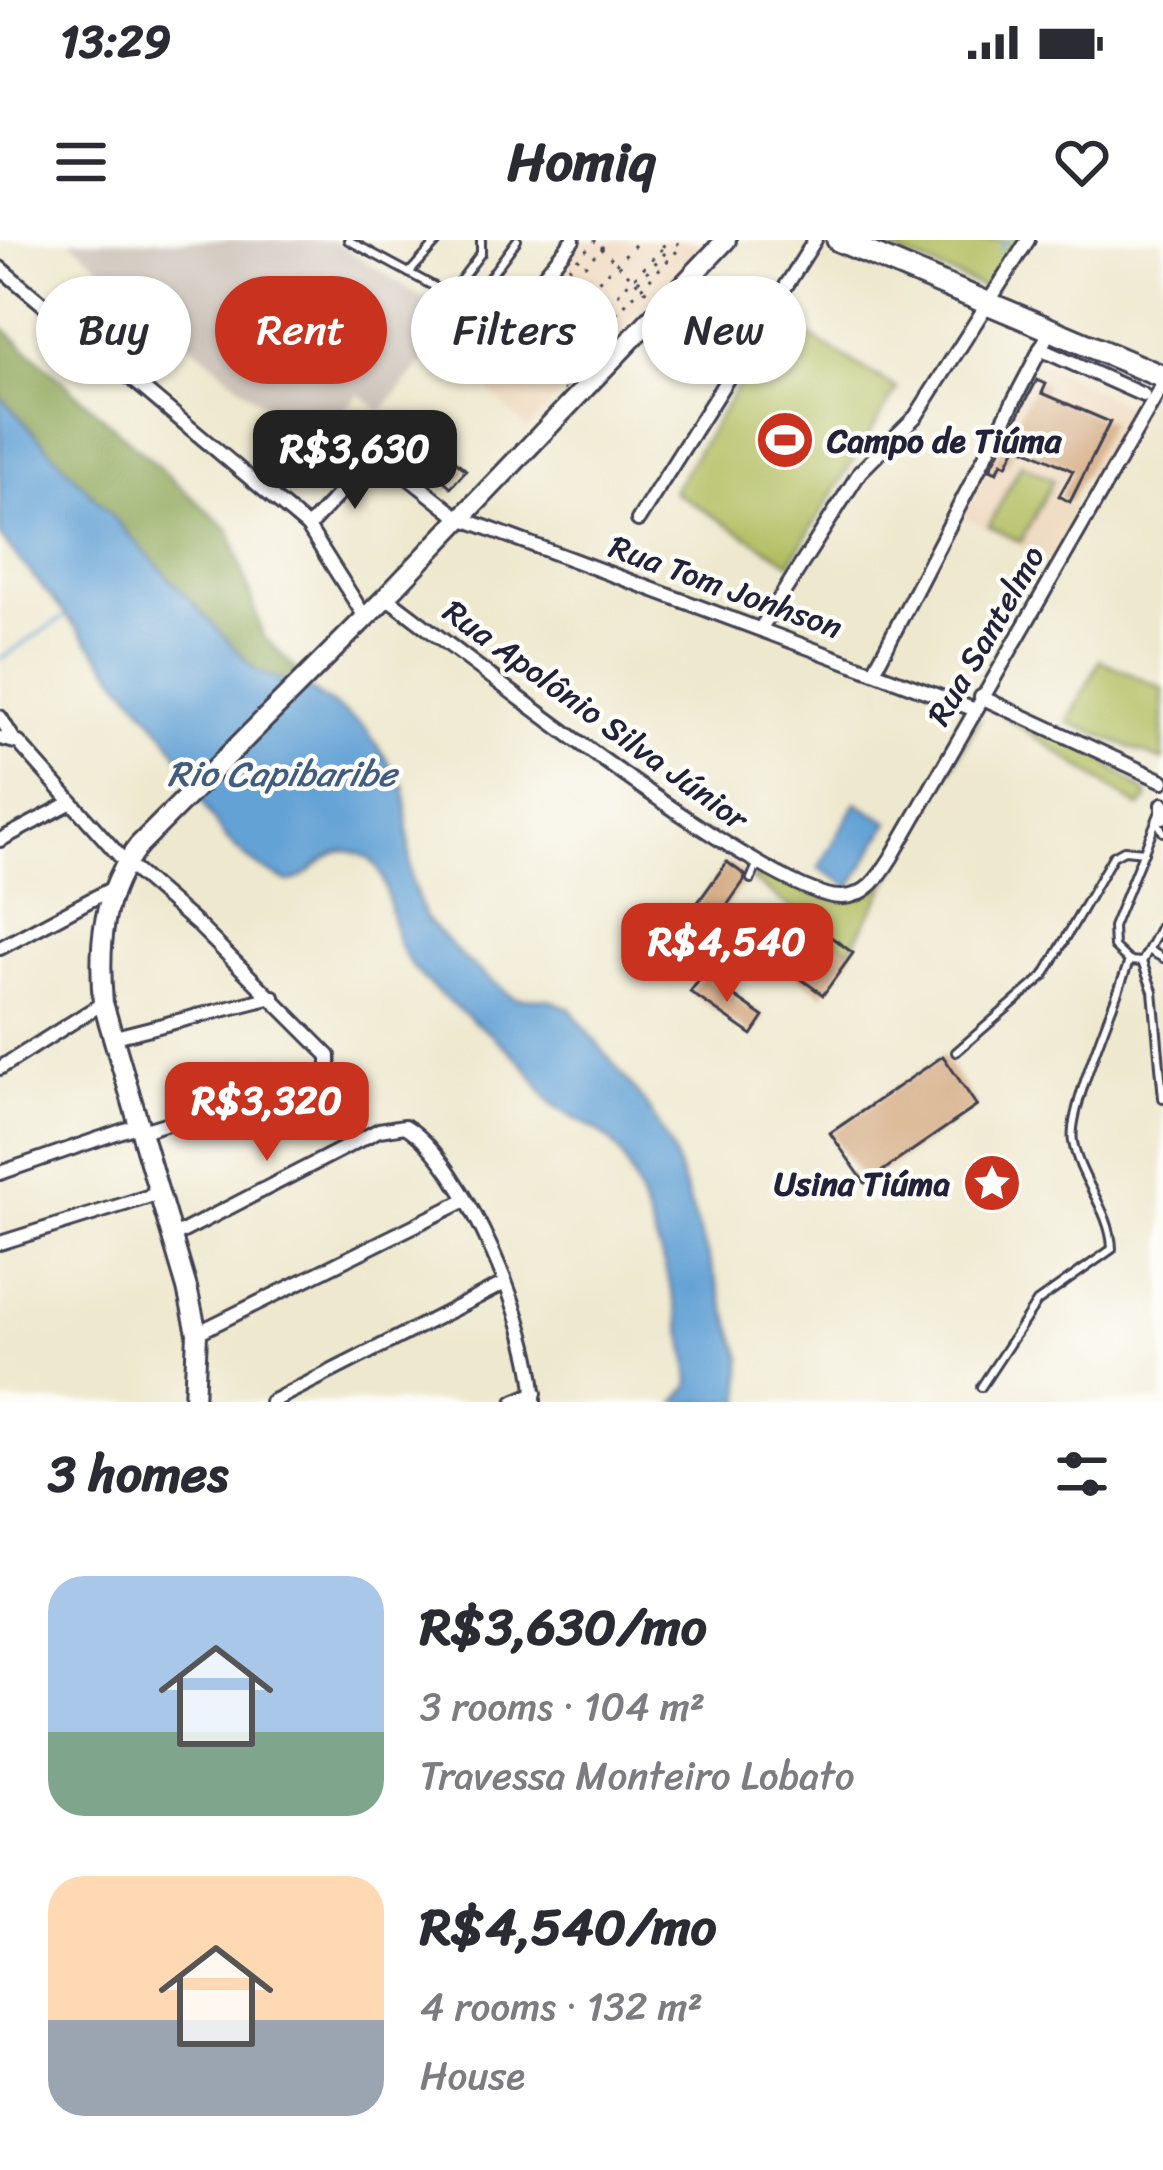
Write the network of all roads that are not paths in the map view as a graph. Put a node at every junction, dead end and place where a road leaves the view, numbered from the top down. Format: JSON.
{"nodes":[{"id":1,"x":349,"y":240,"type":"edge"},
{"id":2,"x":439,"y":240,"type":"edge"},
{"id":3,"x":481,"y":240,"type":"edge"},
{"id":4,"x":517,"y":240,"type":"edge"},
{"id":5,"x":574,"y":240,"type":"edge"},
{"id":6,"x":815,"y":240,"type":"edge"},
{"id":7,"x":838,"y":240,"type":"edge"},
{"id":8,"x":1028,"y":240,"type":"edge"},
{"id":9,"x":718,"y":243,"type":"edge"},
{"id":10,"x":0,"y":268,"type":"edge"},
{"id":11,"x":409,"y":274,"type":"junction"},
{"id":12,"x":412,"y":276,"type":"edge"},
{"id":13,"x":464,"y":276,"type":"edge"},
{"id":14,"x":490,"y":276,"type":"edge"},
{"id":15,"x":544,"y":276,"type":"edge"},
{"id":16,"x":986,"y":301,"type":"junction"},
{"id":17,"x":1052,"y":328,"type":"junction"},
{"id":18,"x":1040,"y":349,"type":"junction"},
{"id":19,"x":1163,"y":381,"type":"edge"},
{"id":20,"x":1143,"y":395,"type":"dead end"},
{"id":21,"x":458,"y":517,"type":"junction"},
{"id":22,"x":638,"y":520,"type":"dead end"},
{"id":23,"x":308,"y":526,"type":"junction"},
{"id":24,"x":386,"y":596,"type":"junction"},
{"id":25,"x":365,"y":617,"type":"junction"},
{"id":26,"x":761,"y":628,"type":"junction"},
{"id":27,"x":875,"y":669,"type":"junction"},
{"id":28,"x":977,"y":703,"type":"junction"},
{"id":29,"x":0,"y":717,"type":"edge"},
{"id":30,"x":7,"y":739,"type":"edge"},
{"id":31,"x":1163,"y":781,"type":"edge"},
{"id":32,"x":68,"y":804,"type":"junction"},
{"id":33,"x":1161,"y":814,"type":"edge"},
{"id":34,"x":1163,"y":832,"type":"edge"},
{"id":35,"x":0,"y":840,"type":"edge"},
{"id":36,"x":1144,"y":852,"type":"junction"},
{"id":37,"x":758,"y":861,"type":"junction"},
{"id":38,"x":125,"y":862,"type":"junction"},
{"id":39,"x":751,"y":879,"type":"dead end"},
{"id":40,"x":112,"y":890,"type":"junction"},
{"id":41,"x":843,"y":897,"type":"joint"},
{"id":42,"x":1163,"y":922,"type":"edge"},
{"id":43,"x":0,"y":948,"type":"edge"},
{"id":44,"x":1152,"y":952,"type":"junction"},
{"id":45,"x":1163,"y":958,"type":"edge"},
{"id":46,"x":1129,"y":961,"type":"junction"},
{"id":47,"x":1142,"y":962,"type":"junction"},
{"id":48,"x":273,"y":997,"type":"junction"},
{"id":49,"x":104,"y":1003,"type":"junction"},
{"id":50,"x":110,"y":1038,"type":"junction"},
{"id":51,"x":956,"y":1052,"type":"dead end"},
{"id":52,"x":0,"y":1068,"type":"edge"},
{"id":53,"x":1163,"y":1098,"type":"edge"},
{"id":54,"x":141,"y":1128,"type":"junction"},
{"id":55,"x":0,"y":1173,"type":"edge"},
{"id":56,"x":160,"y":1193,"type":"junction"},
{"id":57,"x":466,"y":1200,"type":"junction"},
{"id":58,"x":174,"y":1236,"type":"junction"},
{"id":59,"x":0,"y":1244,"type":"edge"},
{"id":60,"x":505,"y":1283,"type":"junction"},
{"id":61,"x":197,"y":1333,"type":"junction"},
{"id":62,"x":981,"y":1387,"type":"dead end"},
{"id":63,"x":535,"y":1398,"type":"edge"},
{"id":64,"x":194,"y":1402,"type":"edge"},
{"id":65,"x":272,"y":1402,"type":"edge"},
{"id":66,"x":514,"y":1402,"type":"edge"}],
"edges":[{"from":1,"to":11,"type":"lane"},
{"from":2,"to":11,"type":"lane"},
{"from":3,"to":13,"type":"lane"},
{"from":4,"to":14,"type":"lane"},
{"from":5,"to":15,"type":"street"},
{"from":6,"to":22,"type":"street"},
{"from":7,"to":16,"type":"main road"},
{"from":8,"to":16,"type":"street"},
{"from":9,"to":21,"type":"main road"},
{"from":10,"to":23,"type":"street"},
{"from":11,"to":12,"type":"lane"},
{"from":16,"to":17,"type":"main road"},
{"from":16,"to":26,"type":"street"},
{"from":17,"to":18,"type":"street"},
{"from":17,"to":19,"type":"main road"},
{"from":18,"to":20,"type":"street"},
{"from":18,"to":27,"type":"street"},
{"from":19,"to":28,"type":"street","name":"Rua Santelmo"},
{"from":21,"to":23,"type":"street","name":"Rua Tom Jonhson"},
{"from":21,"to":24,"type":"main road"},
{"from":21,"to":26,"type":"street","name":"Rua Tom Jonhson"},
{"from":23,"to":25,"type":"street"},
{"from":24,"to":25,"type":"main road"},
{"from":24,"to":37,"type":"street","name":"Rua Apolônio Silva Júnior"},
{"from":25,"to":38,"type":"main road"},
{"from":26,"to":27,"type":"street","name":"Rua Tom Jonhson"},
{"from":27,"to":28,"type":"street","name":"Rua Tom Jonhson"},
{"from":28,"to":31,"type":"street","name":"Rua Tom Jonhson"},
{"from":28,"to":41,"type":"street","name":"Rua Santelmo"},
{"from":29,"to":30,"type":"street"},
{"from":30,"to":32,"type":"street"},
{"from":32,"to":35,"type":"street"},
{"from":32,"to":38,"type":"street"},
{"from":33,"to":34,"type":"lane"},
{"from":33,"to":36,"type":"lane"},
{"from":36,"to":46,"type":"lane"},
{"from":36,"to":51,"type":"lane"},
{"from":37,"to":39,"type":"lane"},
{"from":37,"to":41,"type":"street","name":"Rua Apolônio Silva Júnior"},
{"from":38,"to":40,"type":"main road"},
{"from":38,"to":48,"type":"street"},
{"from":40,"to":43,"type":"street"},
{"from":40,"to":49,"type":"main road"},
{"from":42,"to":44,"type":"lane"},
{"from":44,"to":45,"type":"lane"},
{"from":44,"to":47,"type":"lane"},
{"from":46,"to":47,"type":"lane"},
{"from":46,"to":62,"type":"lane"},
{"from":47,"to":53,"type":"lane"},
{"from":48,"to":50,"type":"street"},
{"from":48,"to":54,"type":"street"},
{"from":49,"to":50,"type":"main road"},
{"from":49,"to":52,"type":"street"},
{"from":50,"to":54,"type":"main road"},
{"from":54,"to":55,"type":"street"},
{"from":54,"to":56,"type":"main road"},
{"from":56,"to":58,"type":"main road"},
{"from":56,"to":59,"type":"street"},
{"from":57,"to":58,"type":"street"},
{"from":57,"to":60,"type":"street"},
{"from":57,"to":61,"type":"street"},
{"from":58,"to":61,"type":"main road"},
{"from":60,"to":63,"type":"street"},
{"from":60,"to":65,"type":"street"},
{"from":61,"to":64,"type":"main road"},
{"from":63,"to":66,"type":"street"}]}
